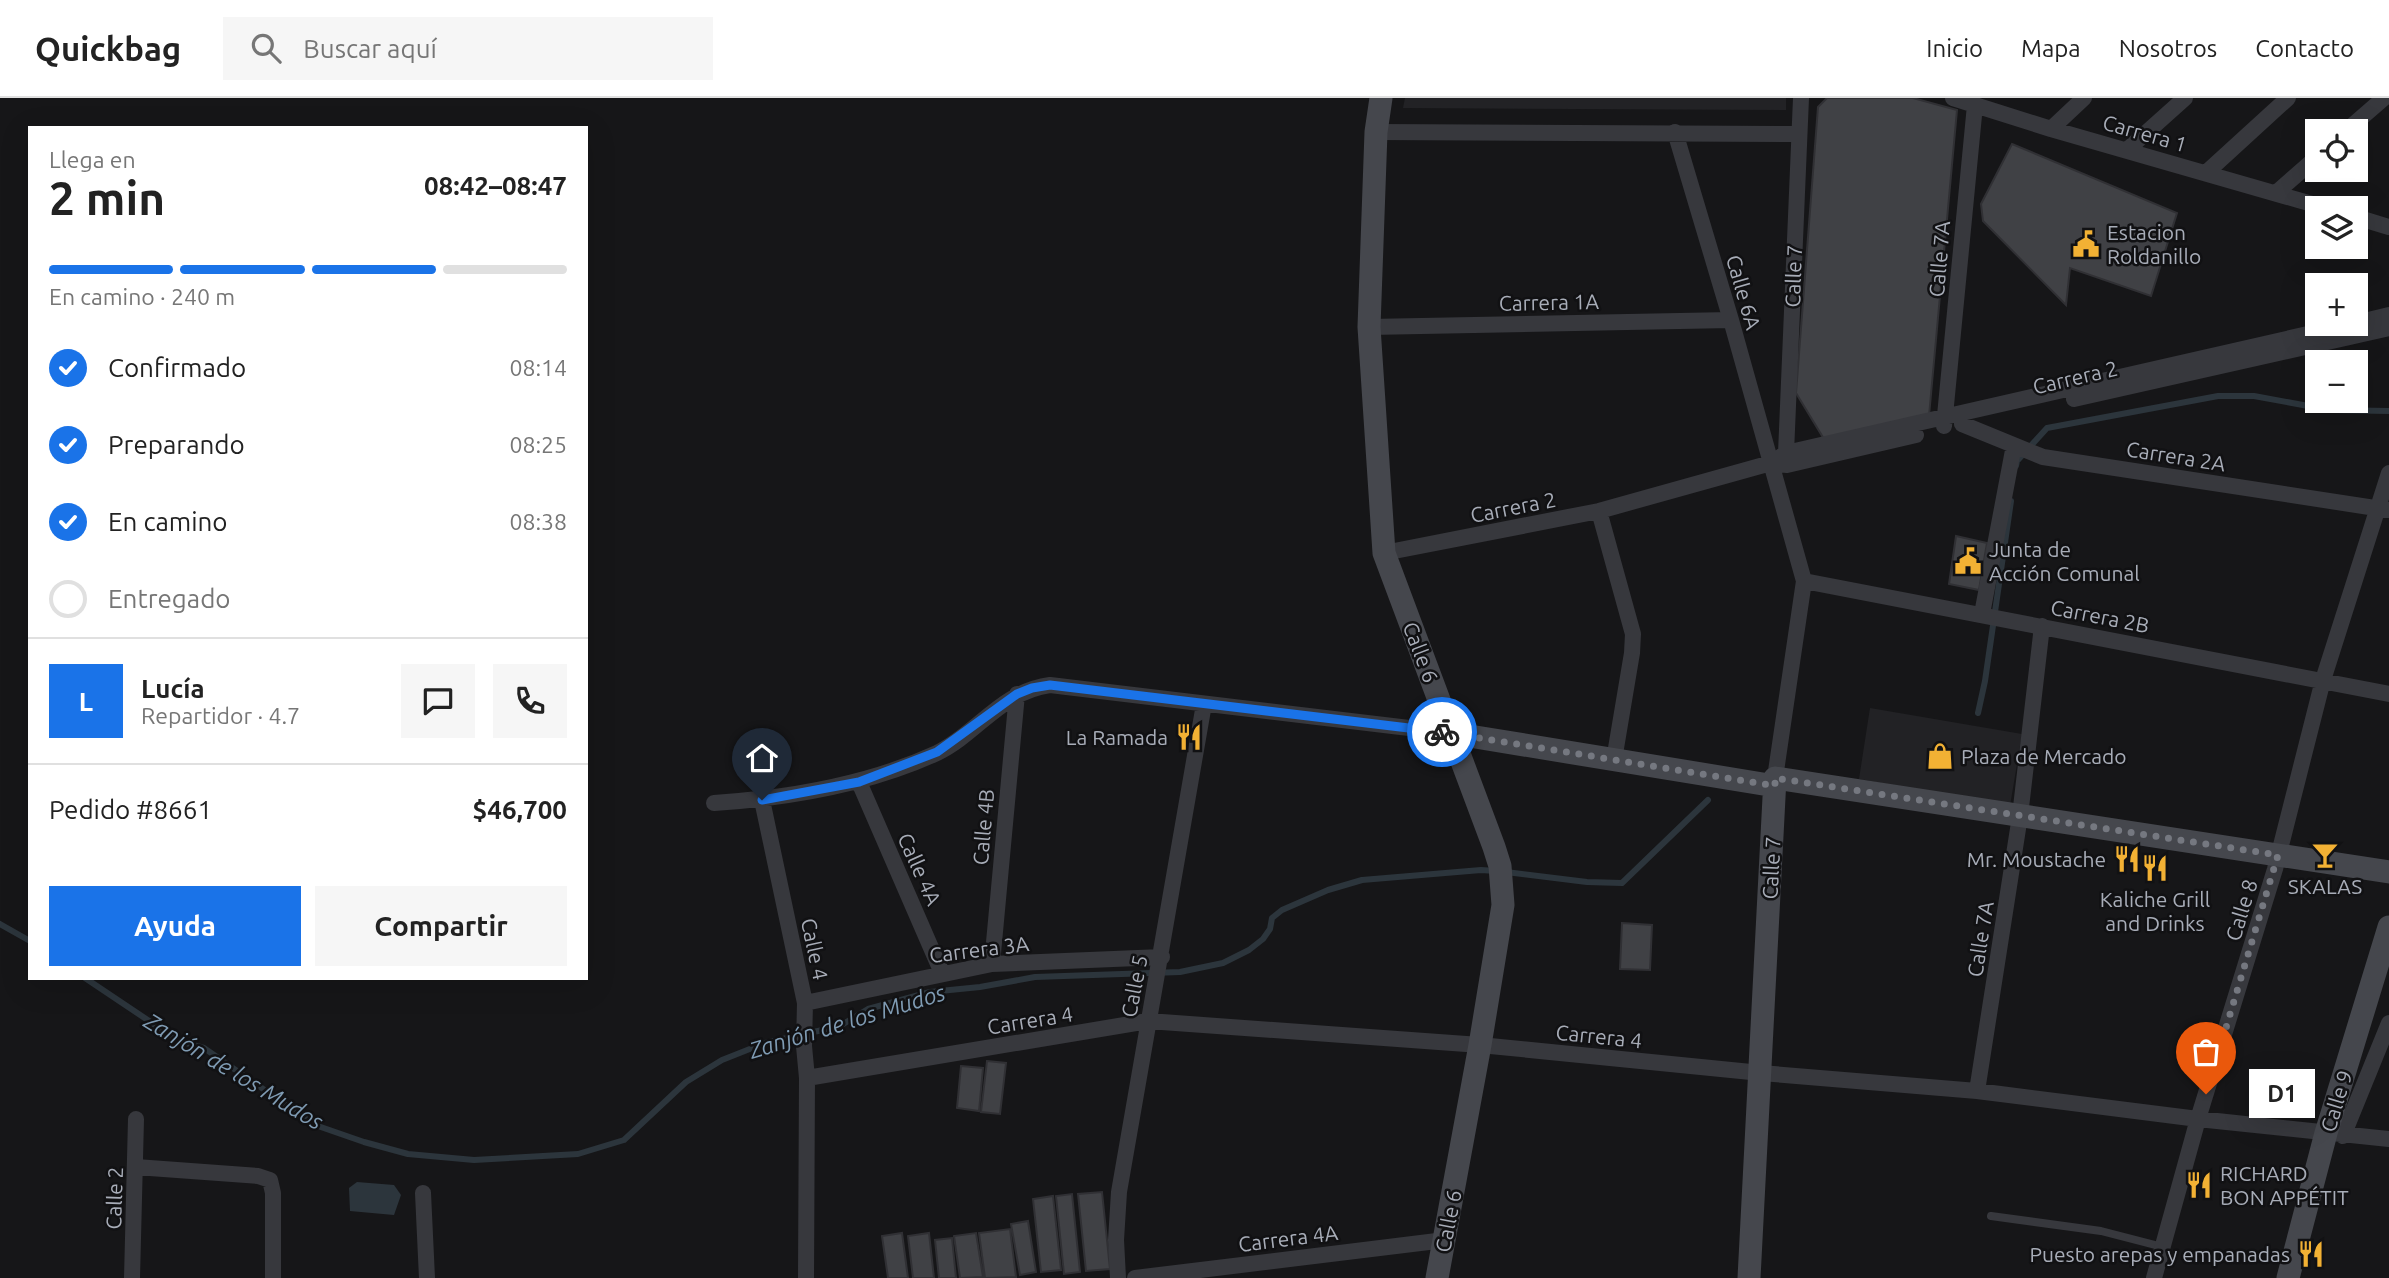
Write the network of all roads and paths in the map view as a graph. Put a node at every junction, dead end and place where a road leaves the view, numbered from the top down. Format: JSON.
{"nodes":[{"id":1,"x":1381,"y":98,"type":"edge"},
{"id":2,"x":1801,"y":98,"type":"edge"},
{"id":3,"x":1953,"y":98,"type":"edge"},
{"id":4,"x":2084,"y":98,"type":"edge"},
{"id":5,"x":2185,"y":98,"type":"edge"},
{"id":6,"x":2288,"y":98,"type":"edge"},
{"id":7,"x":2384,"y":98,"type":"edge"},
{"id":8,"x":1975,"y":105,"type":"junction"},
{"id":9,"x":2360,"y":119,"type":"edge"},
{"id":10,"x":2051,"y":129,"type":"junction"},
{"id":11,"x":1377,"y":132,"type":"junction"},
{"id":12,"x":1675,"y":132,"type":"junction"},
{"id":13,"x":1798,"y":134,"type":"junction"},
{"id":14,"x":2127,"y":150,"type":"junction"},
{"id":15,"x":2305,"y":168,"type":"edge"},
{"id":16,"x":2207,"y":172,"type":"junction"},
{"id":17,"x":2276,"y":193,"type":"junction"},
{"id":18,"x":2305,"y":202,"type":"edge"},
{"id":19,"x":2368,"y":221,"type":"edge"},
{"id":20,"x":2389,"y":227,"type":"edge"},
{"id":21,"x":2389,"y":315,"type":"edge"},
{"id":22,"x":1731,"y":320,"type":"junction"},
{"id":23,"x":2368,"y":320,"type":"edge"},
{"id":24,"x":1369,"y":327,"type":"junction"},
{"id":25,"x":2389,"y":328,"type":"edge"},
{"id":26,"x":2305,"y":335,"type":"edge"},
{"id":27,"x":1944,"y":423,"type":"junction"},
{"id":28,"x":1962,"y":424,"type":"junction"},
{"id":29,"x":2017,"y":447,"type":"junction"},
{"id":30,"x":1786,"y":453,"type":"junction"},
{"id":31,"x":1771,"y":463,"type":"junction"},
{"id":32,"x":2389,"y":473,"type":"edge"},
{"id":33,"x":2383,"y":509,"type":"edge"},
{"id":34,"x":1599,"y":511,"type":"junction"},
{"id":35,"x":1384,"y":553,"type":"junction"},
{"id":36,"x":1804,"y":580,"type":"junction"},
{"id":37,"x":1986,"y":614,"type":"junction"},
{"id":38,"x":2042,"y":626,"type":"junction"},
{"id":39,"x":2323,"y":680,"type":"junction"},
{"id":40,"x":1017,"y":694,"type":"junction"},
{"id":41,"x":2389,"y":694,"type":"edge"},
{"id":42,"x":1204,"y":704,"type":"junction"},
{"id":43,"x":1451,"y":733,"type":"junction"},
{"id":44,"x":1614,"y":760,"type":"junction"},
{"id":45,"x":859,"y":782,"type":"junction"},
{"id":46,"x":1775,"y":786,"type":"junction"},
{"id":47,"x":762,"y":800,"type":"junction"},
{"id":48,"x":714,"y":803,"type":"dead end"},
{"id":49,"x":2019,"y":823,"type":"junction"},
{"id":50,"x":2277,"y":862,"type":"junction"},
{"id":51,"x":2389,"y":873,"type":"edge"},
{"id":52,"x":2389,"y":888,"type":"edge"},
{"id":53,"x":2389,"y":926,"type":"edge"},
{"id":54,"x":1161,"y":960,"type":"junction"},
{"id":55,"x":992,"y":964,"type":"junction"},
{"id":56,"x":942,"y":973,"type":"junction"},
{"id":57,"x":805,"y":1010,"type":"junction"},
{"id":58,"x":1148,"y":1021,"type":"junction"},
{"id":59,"x":2389,"y":1023,"type":"edge"},
{"id":60,"x":1480,"y":1045,"type":"junction"},
{"id":61,"x":1761,"y":1073,"type":"junction"},
{"id":62,"x":807,"y":1078,"type":"junction"},
{"id":63,"x":1977,"y":1091,"type":"junction"},
{"id":64,"x":136,"y":1119,"type":"dead end"},
{"id":65,"x":2198,"y":1119,"type":"junction"},
{"id":66,"x":2335,"y":1134,"type":"junction"},
{"id":67,"x":2389,"y":1139,"type":"edge"},
{"id":68,"x":136,"y":1167,"type":"junction"},
{"id":69,"x":423,"y":1193,"type":"dead end"},
{"id":70,"x":1991,"y":1216,"type":"dead end"},
{"id":71,"x":1445,"y":1240,"type":"junction"},
{"id":72,"x":2163,"y":1247,"type":"junction"},
{"id":73,"x":132,"y":1278,"type":"edge"},
{"id":74,"x":273,"y":1278,"type":"edge"},
{"id":75,"x":427,"y":1278,"type":"edge"},
{"id":76,"x":806,"y":1278,"type":"edge"},
{"id":77,"x":1118,"y":1278,"type":"edge"},
{"id":78,"x":1135,"y":1278,"type":"edge"},
{"id":79,"x":1437,"y":1278,"type":"edge"},
{"id":80,"x":1749,"y":1278,"type":"edge"},
{"id":81,"x":2154,"y":1278,"type":"edge"},
{"id":82,"x":2288,"y":1278,"type":"edge"}],
"edges":[{"from":1,"to":11,"type":"street","name":"Calle 6"},
{"from":2,"to":13,"type":"street","name":"Calle 7"},
{"from":3,"to":8,"type":"street","name":"Carrera 1"},
{"from":4,"to":10,"type":"street"},
{"from":5,"to":14,"type":"street"},
{"from":6,"to":16,"type":"street"},
{"from":7,"to":9,"type":"street"},
{"from":8,"to":10,"type":"street","name":"Carrera 1"},
{"from":8,"to":27,"type":"street","name":"Calle 7A"},
{"from":10,"to":14,"type":"street","name":"Carrera 1"},
{"from":11,"to":12,"type":"street"},
{"from":11,"to":24,"type":"street","name":"Calle 6"},
{"from":12,"to":13,"type":"street"},
{"from":12,"to":22,"type":"street","name":"Calle 6A"},
{"from":13,"to":30,"type":"street","name":"Calle 7"},
{"from":14,"to":16,"type":"street","name":"Carrera 1"},
{"from":15,"to":17,"type":"street"},
{"from":16,"to":17,"type":"street","name":"Carrera 1"},
{"from":17,"to":18,"type":"street","name":"Carrera 1"},
{"from":19,"to":20,"type":"street"},
{"from":21,"to":23,"type":"street","name":"Carrera 2"},
{"from":22,"to":24,"type":"street","name":"Carrera 1A"},
{"from":22,"to":31,"type":"street","name":"Calle 6A"},
{"from":24,"to":35,"type":"street","name":"Calle 6"},
{"from":25,"to":28,"type":"street","name":"Carrera 2"},
{"from":26,"to":27,"type":"street","name":"Carrera 2"},
{"from":27,"to":28,"type":"street","name":"Carrera 2"},
{"from":27,"to":30,"type":"street","name":"Carrera 2"},
{"from":27,"to":31,"type":"street","name":"Carrera 2"},
{"from":28,"to":29,"type":"street","name":"Carrera 2A"},
{"from":29,"to":33,"type":"street","name":"Carrera 2A"},
{"from":29,"to":37,"type":"street"},
{"from":30,"to":31,"type":"street","name":"Carrera 2"},
{"from":31,"to":34,"type":"street","name":"Carrera 2"},
{"from":31,"to":36,"type":"street","name":"Calle 7"},
{"from":32,"to":33,"type":"street","name":"Calle 8"},
{"from":33,"to":39,"type":"street","name":"Calle 8"},
{"from":34,"to":35,"type":"street","name":"Carrera 2"},
{"from":34,"to":44,"type":"street"},
{"from":35,"to":43,"type":"street","name":"Calle 6"},
{"from":36,"to":37,"type":"street","name":"Carrera 2B"},
{"from":36,"to":46,"type":"street","name":"Calle 7"},
{"from":37,"to":38,"type":"street","name":"Carrera 2B"},
{"from":38,"to":39,"type":"street","name":"Carrera 2B"},
{"from":38,"to":49,"type":"street","name":"Calle 7A"},
{"from":39,"to":41,"type":"street","name":"Carrera 2B"},
{"from":39,"to":50,"type":"street","name":"Calle 8"},
{"from":40,"to":42,"type":"street"},
{"from":40,"to":45,"type":"street"},
{"from":40,"to":55,"type":"street","name":"Calle 4B"},
{"from":42,"to":43,"type":"street"},
{"from":42,"to":54,"type":"street","name":"Calle 5"},
{"from":43,"to":44,"type":"street"},
{"from":43,"to":60,"type":"street","name":"Calle 6"},
{"from":44,"to":46,"type":"street"},
{"from":45,"to":47,"type":"street"},
{"from":45,"to":56,"type":"street","name":"Calle 4A"},
{"from":46,"to":49,"type":"street"},
{"from":46,"to":61,"type":"street","name":"Calle 7"},
{"from":47,"to":48,"type":"street"},
{"from":47,"to":57,"type":"street","name":"Calle 4"},
{"from":49,"to":50,"type":"street"},
{"from":49,"to":63,"type":"street","name":"Calle 7A"},
{"from":50,"to":51,"type":"street"},
{"from":50,"to":52,"type":"street"},
{"from":50,"to":65,"type":"street","name":"Calle 8"},
{"from":53,"to":66,"type":"street","name":"Calle 9"},
{"from":54,"to":55,"type":"street","name":"Carrera 3A"},
{"from":54,"to":58,"type":"street","name":"Calle 5"},
{"from":55,"to":56,"type":"street","name":"Carrera 3A"},
{"from":56,"to":57,"type":"street","name":"Carrera 3A"},
{"from":57,"to":62,"type":"street","name":"Calle 4"},
{"from":58,"to":60,"type":"street","name":"Carrera 4"},
{"from":58,"to":62,"type":"street","name":"Carrera 4"},
{"from":58,"to":77,"type":"street","name":"Calle 5"},
{"from":59,"to":66,"type":"street","name":"Calle 9"},
{"from":60,"to":61,"type":"street","name":"Carrera 4"},
{"from":60,"to":71,"type":"street","name":"Calle 6"},
{"from":61,"to":63,"type":"street","name":"Carrera 4"},
{"from":61,"to":80,"type":"street","name":"Calle 7"},
{"from":62,"to":76,"type":"street","name":"Calle 4"},
{"from":63,"to":65,"type":"street","name":"Carrera 4"},
{"from":64,"to":68,"type":"street","name":"Calle 2"},
{"from":65,"to":66,"type":"street","name":"Carrera 4"},
{"from":65,"to":72,"type":"street","name":"Calle 8"},
{"from":66,"to":67,"type":"street","name":"Carrera 4"},
{"from":66,"to":82,"type":"street","name":"Calle 9"},
{"from":68,"to":73,"type":"street","name":"Calle 2"},
{"from":68,"to":74,"type":"street"},
{"from":69,"to":75,"type":"street"},
{"from":70,"to":72,"type":"lane"},
{"from":71,"to":78,"type":"street","name":"Carrera 4A"},
{"from":71,"to":79,"type":"street","name":"Calle 6"},
{"from":72,"to":81,"type":"street","name":"Calle 8"}]}
